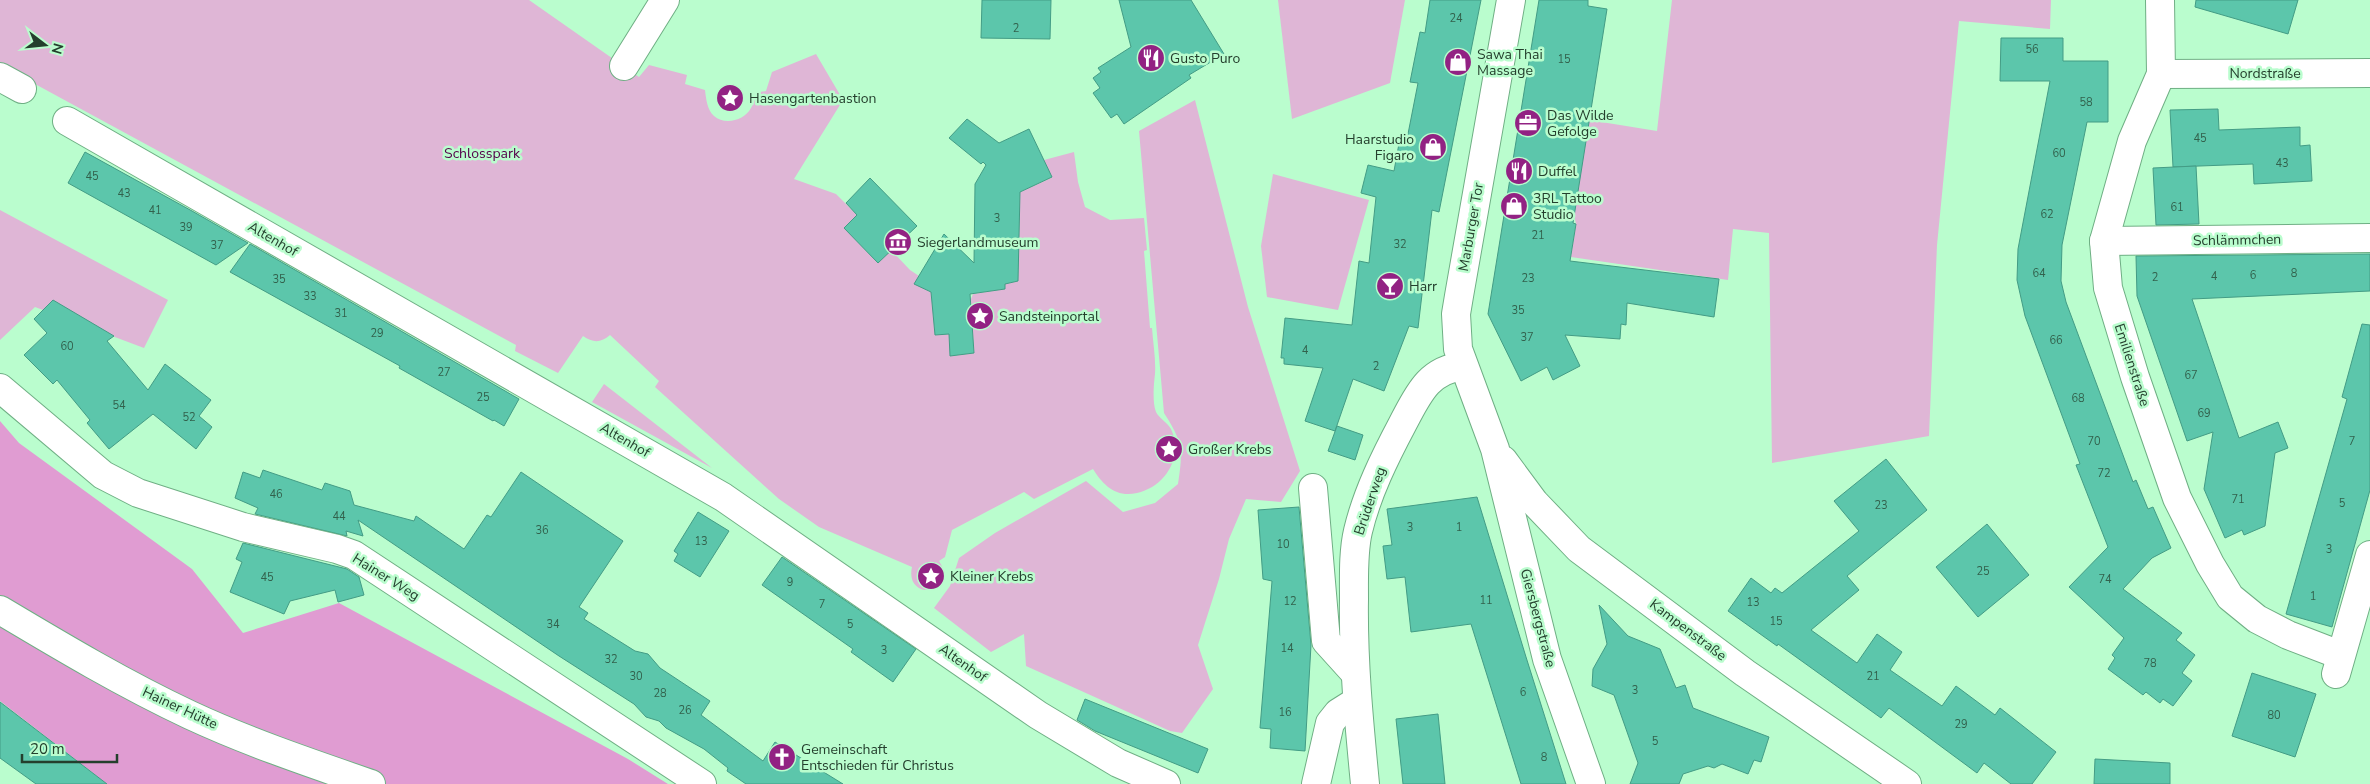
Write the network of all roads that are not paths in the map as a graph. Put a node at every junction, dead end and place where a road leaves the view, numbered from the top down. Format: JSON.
{"nodes":[{"id":1,"x":665,"y":0,"type":"edge"},
{"id":2,"x":1511,"y":0,"type":"edge"},
{"id":3,"x":2160,"y":0,"type":"edge"},
{"id":4,"x":624,"y":66,"type":"dead end"},
{"id":5,"x":2370,"y":73,"type":"edge"},
{"id":6,"x":2161,"y":74,"type":"junction"},
{"id":7,"x":67,"y":121,"type":"dead end"},
{"id":8,"x":2370,"y":238,"type":"edge"},
{"id":9,"x":2104,"y":242,"type":"junction"},
{"id":10,"x":1463,"y":366,"type":"junction"},
{"id":11,"x":0,"y":388,"type":"edge"},
{"id":12,"x":1495,"y":449,"type":"junction"},
{"id":13,"x":1313,"y":488,"type":"dead end"},
{"id":14,"x":2370,"y":555,"type":"edge"},
{"id":15,"x":0,"y":610,"type":"edge"},
{"id":16,"x":1354,"y":672,"type":"junction"},
{"id":17,"x":1358,"y":701,"type":"junction"},
{"id":18,"x":371,"y":784,"type":"edge"},
{"id":19,"x":702,"y":784,"type":"edge"},
{"id":20,"x":1166,"y":784,"type":"edge"},
{"id":21,"x":1316,"y":784,"type":"edge"},
{"id":22,"x":1364,"y":784,"type":"edge"},
{"id":23,"x":1591,"y":784,"type":"edge"},
{"id":24,"x":1907,"y":784,"type":"edge"}],
"edges":[{"from":1,"to":4,"type":"street"},
{"from":2,"to":10,"type":"street","name":"Marburger Tor"},
{"from":3,"to":6,"type":"street","name":"Emilienstraße"},
{"from":5,"to":6,"type":"street","name":"Nordstraße"},
{"from":6,"to":9,"type":"street","name":"Emilienstraße"},
{"from":7,"to":20,"type":"street","name":"Altenhof"},
{"from":8,"to":9,"type":"street","name":"Schlämmchen"},
{"from":9,"to":14,"type":"street","name":"Emilienstraße"},
{"from":10,"to":12,"type":"street","name":"Marburger Tor"},
{"from":10,"to":16,"type":"street","name":"Brüderweg"},
{"from":11,"to":19,"type":"street","name":"Hainer Weg"},
{"from":12,"to":23,"type":"street","name":"Giersbergstraße"},
{"from":12,"to":24,"type":"street","name":"Kampenstraße"},
{"from":13,"to":16,"type":"street"},
{"from":15,"to":18,"type":"street","name":"Hainer Hütte"},
{"from":16,"to":17,"type":"street","name":"Brüderweg"},
{"from":17,"to":21,"type":"street"},
{"from":17,"to":22,"type":"street","name":"Brüderweg"}]}
